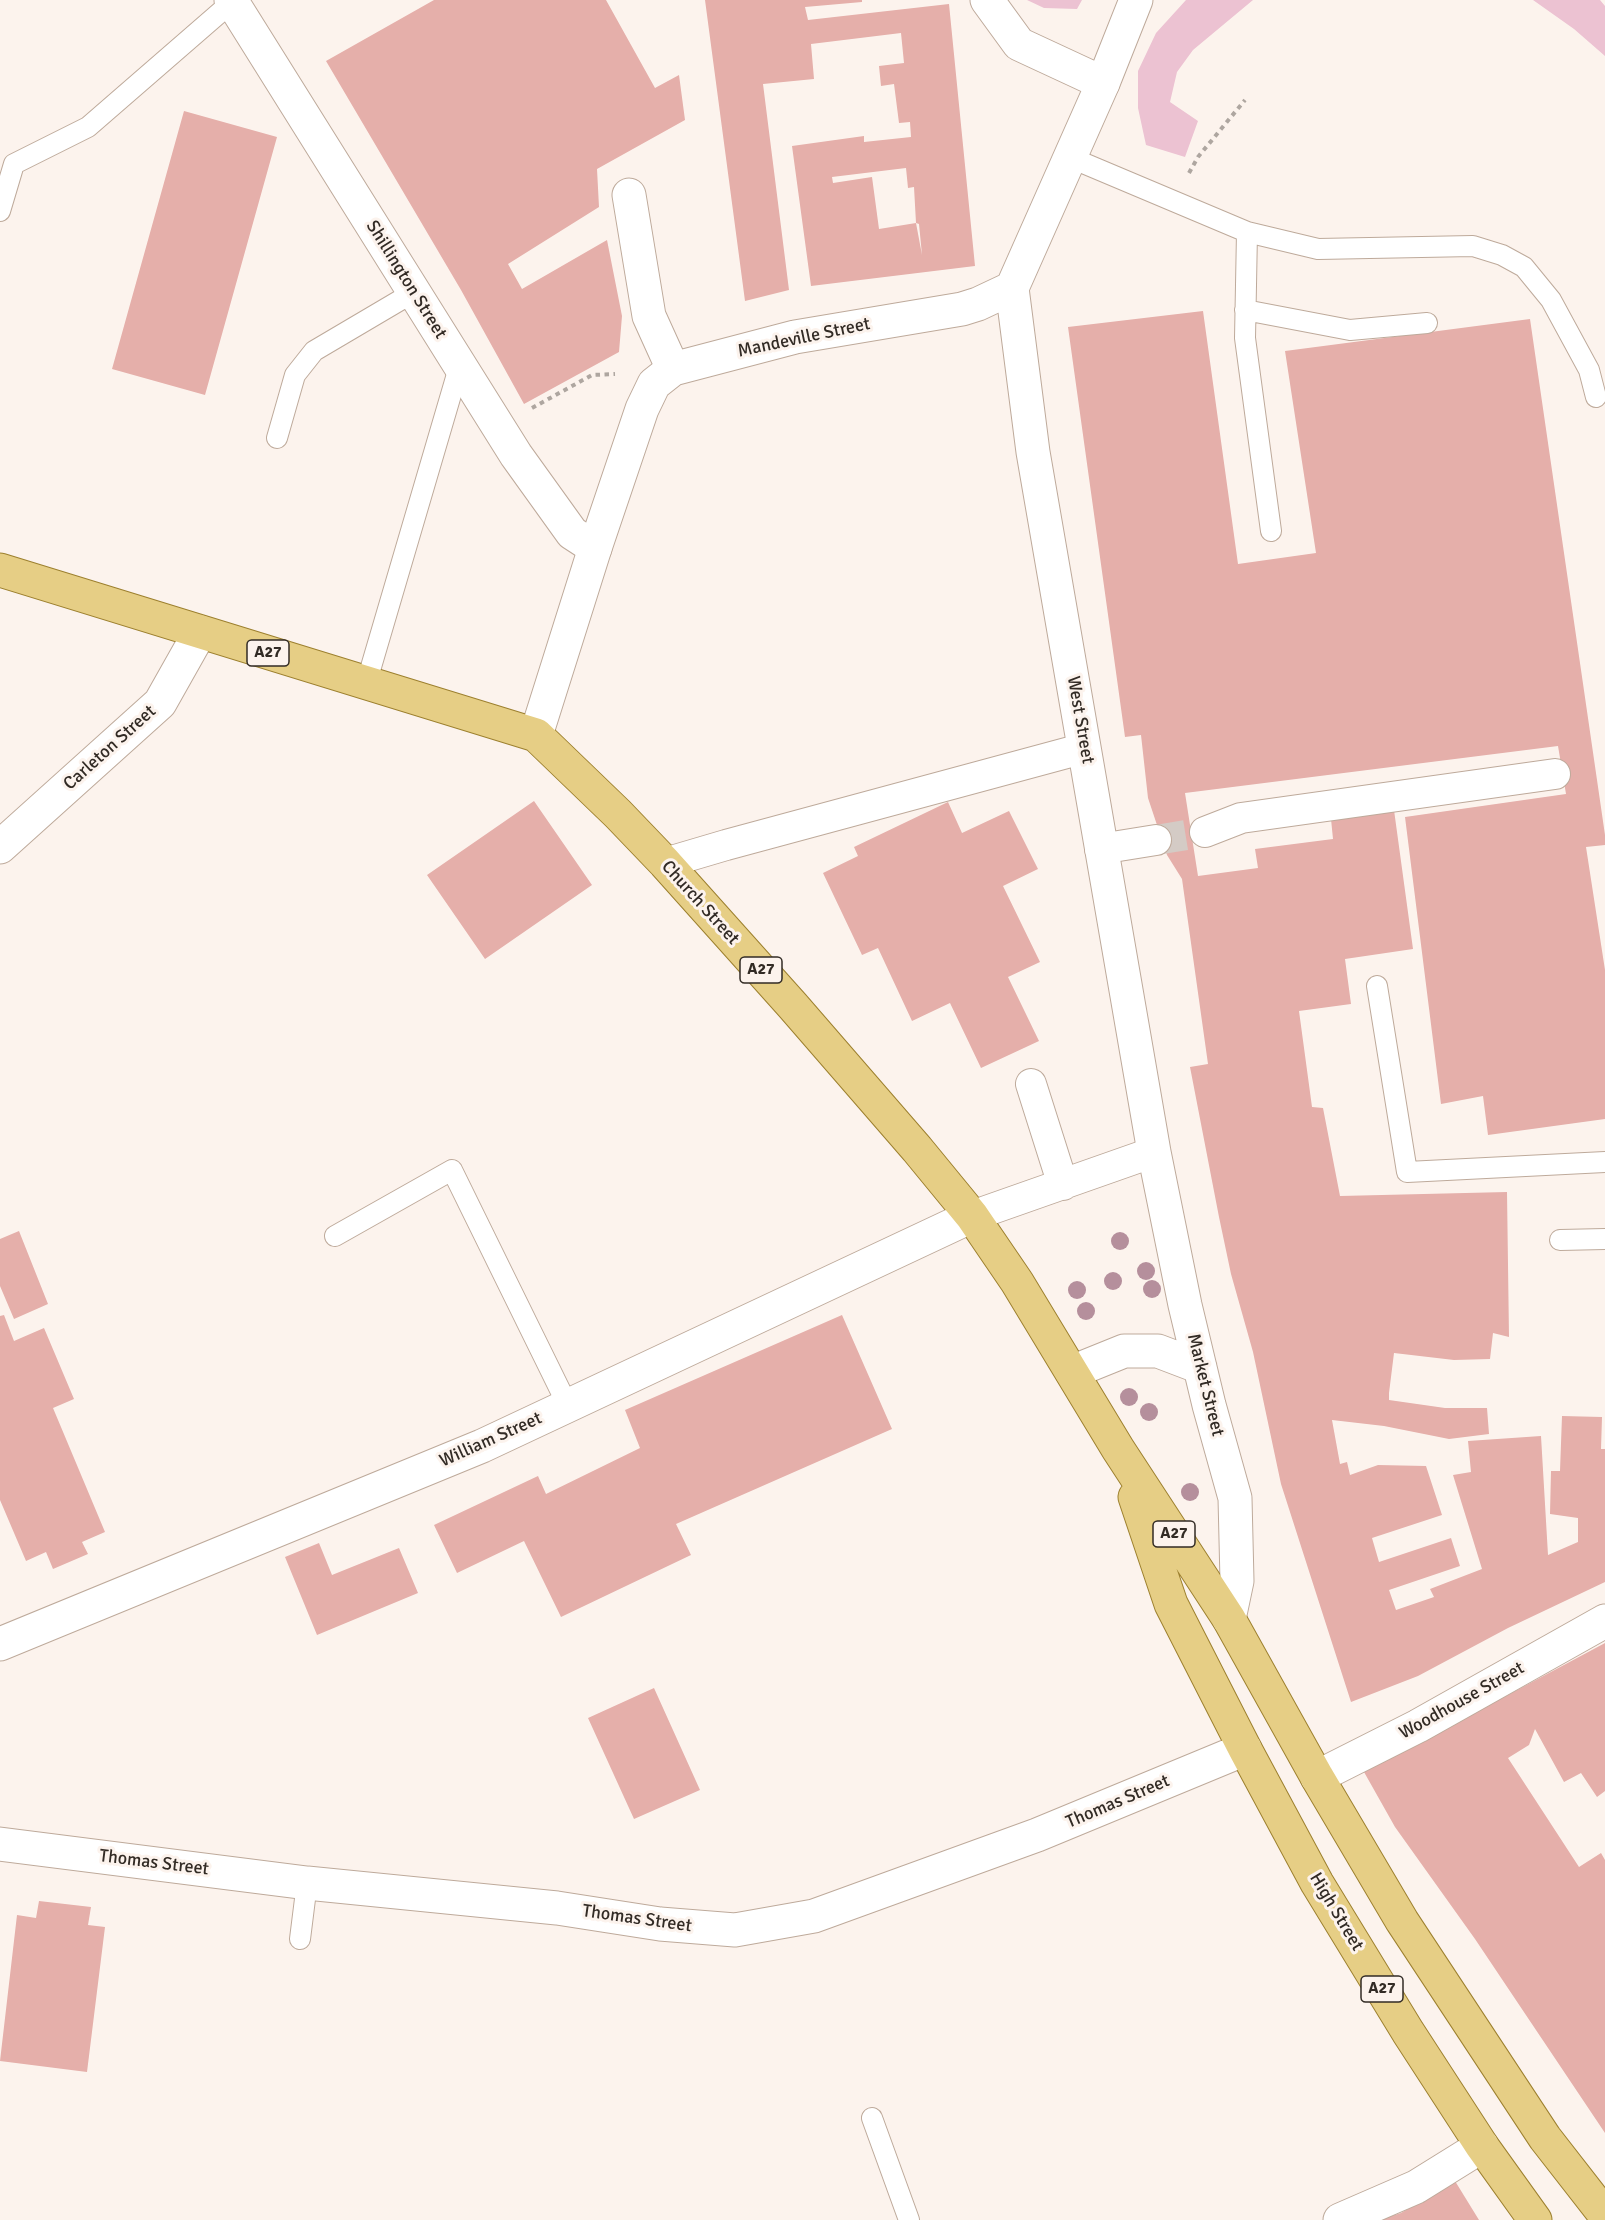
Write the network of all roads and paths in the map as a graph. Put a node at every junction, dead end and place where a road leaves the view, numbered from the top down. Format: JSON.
{"nodes":[{"id":1,"x":987,"y":0,"type":"edge"},
{"id":2,"x":1136,"y":0,"type":"edge"},
{"id":3,"x":231,"y":1,"type":"edge"},
{"id":4,"x":1103,"y":83,"type":"junction"},
{"id":5,"x":1245,"y":100,"type":"dead end"},
{"id":6,"x":1069,"y":157,"type":"junction"},
{"id":7,"x":629,"y":195,"type":"dead end"},
{"id":8,"x":1176,"y":200,"type":"junction"},
{"id":9,"x":0,"y":211,"type":"edge"},
{"id":10,"x":1247,"y":232,"type":"junction"},
{"id":11,"x":1012,"y":288,"type":"junction"},
{"id":12,"x":414,"y":292,"type":"junction"},
{"id":13,"x":978,"y":304,"type":"junction"},
{"id":14,"x":1245,"y":310,"type":"junction"},
{"id":15,"x":1017,"y":323,"type":"junction"},
{"id":16,"x":1427,"y":323,"type":"dead end"},
{"id":17,"x":460,"y":364,"type":"junction"},
{"id":18,"x":673,"y":369,"type":"junction"},
{"id":19,"x":615,"y":374,"type":"dead end"},
{"id":20,"x":1596,"y":397,"type":"dead end"},
{"id":21,"x":499,"y":427,"type":"junction"},
{"id":22,"x":277,"y":438,"type":"dead end"},
{"id":23,"x":1270,"y":531,"type":"dead end"},
{"id":24,"x":595,"y":548,"type":"junction"},
{"id":25,"x":0,"y":570,"type":"edge"},
{"id":26,"x":200,"y":632,"type":"junction"},
{"id":27,"x":366,"y":684,"type":"junction"},
{"id":28,"x":536,"y":735,"type":"junction"},
{"id":29,"x":1085,"y":748,"type":"junction"},
{"id":30,"x":1555,"y":774,"type":"dead end"},
{"id":31,"x":1205,"y":832,"type":"tunnel mouth"},
{"id":32,"x":1156,"y":840,"type":"tunnel mouth"},
{"id":33,"x":0,"y":847,"type":"edge"},
{"id":34,"x":1100,"y":849,"type":"junction"},
{"id":35,"x":665,"y":863,"type":"junction"},
{"id":36,"x":1377,"y":986,"type":"dead end"},
{"id":37,"x":1030,"y":1084,"type":"dead end"},
{"id":38,"x":1154,"y":1152,"type":"junction"},
{"id":39,"x":1605,"y":1162,"type":"edge"},
{"id":40,"x":1063,"y":1185,"type":"junction"},
{"id":41,"x":972,"y":1216,"type":"junction"},
{"id":42,"x":335,"y":1236,"type":"dead end"},
{"id":43,"x":1605,"y":1239,"type":"edge"},
{"id":44,"x":1560,"y":1240,"type":"dead end"},
{"id":45,"x":1200,"y":1367,"type":"junction"},
{"id":46,"x":1072,"y":1372,"type":"junction"},
{"id":47,"x":568,"y":1406,"type":"junction"},
{"id":48,"x":1118,"y":1449,"type":"junction"},
{"id":49,"x":1229,"y":1619,"type":"junction"},
{"id":50,"x":1605,"y":1621,"type":"edge"},
{"id":51,"x":0,"y":1644,"type":"edge"},
{"id":52,"x":1245,"y":1749,"type":"junction"},
{"id":53,"x":1317,"y":1777,"type":"junction"},
{"id":54,"x":0,"y":1844,"type":"edge"},
{"id":55,"x":307,"y":1883,"type":"junction"},
{"id":56,"x":300,"y":1938,"type":"dead end"},
{"id":57,"x":872,"y":2118,"type":"dead end"},
{"id":58,"x":1482,"y":2146,"type":"junction"},
{"id":59,"x":1605,"y":2214,"type":"edge"},
{"id":60,"x":909,"y":2220,"type":"edge"},
{"id":61,"x":1340,"y":2220,"type":"edge"},
{"id":62,"x":1535,"y":2220,"type":"edge"}],
"edges":[{"from":1,"to":4,"type":"street"},
{"from":2,"to":4,"type":"street"},
{"from":3,"to":9,"type":"lane"},
{"from":3,"to":12,"type":"street","name":"Shillington Street"},
{"from":4,"to":6,"type":"street"},
{"from":5,"to":8,"type":"path"},
{"from":6,"to":8,"type":"lane"},
{"from":6,"to":11,"type":"street"},
{"from":7,"to":18,"type":"street"},
{"from":8,"to":10,"type":"lane"},
{"from":10,"to":14,"type":"lane"},
{"from":10,"to":20,"type":"lane"},
{"from":11,"to":13,"type":"street","name":"Mandeville Street"},
{"from":11,"to":15,"type":"street","name":"West Street"},
{"from":12,"to":17,"type":"street","name":"Shillington Street"},
{"from":12,"to":22,"type":"lane"},
{"from":13,"to":15,"type":"street"},
{"from":13,"to":18,"type":"street","name":"Mandeville Street"},
{"from":14,"to":16,"type":"lane"},
{"from":14,"to":23,"type":"lane"},
{"from":15,"to":29,"type":"street","name":"West Street"},
{"from":17,"to":21,"type":"street","name":"Shillington Street"},
{"from":17,"to":27,"type":"lane"},
{"from":18,"to":24,"type":"street","name":"Mandeville Street"},
{"from":19,"to":21,"type":"path"},
{"from":21,"to":24,"type":"street","name":"Shillington Street"},
{"from":24,"to":28,"type":"street","name":"Mandeville Street"},
{"from":25,"to":26,"type":"main road","number":"A27"},
{"from":26,"to":27,"type":"main road","number":"A27"},
{"from":26,"to":33,"type":"street","name":"Carleton Street"},
{"from":27,"to":28,"type":"main road","number":"A27"},
{"from":28,"to":35,"type":"main road","name":"Church Street","number":"A27"},
{"from":29,"to":34,"type":"street","name":"West Street"},
{"from":29,"to":35,"type":"street"},
{"from":30,"to":31,"type":"street"},
{"from":32,"to":34,"type":"street"},
{"from":34,"to":38,"type":"street","name":"West Street"},
{"from":35,"to":41,"type":"main road","name":"Church Street","number":"A27"},
{"from":36,"to":39,"type":"lane"},
{"from":37,"to":40,"type":"street"},
{"from":38,"to":40,"type":"street"},
{"from":38,"to":45,"type":"street","name":"Market Street"},
{"from":40,"to":41,"type":"street"},
{"from":41,"to":46,"type":"main road","number":"A27"},
{"from":41,"to":47,"type":"street","name":"William Street"},
{"from":42,"to":47,"type":"lane"},
{"from":43,"to":44,"type":"lane"},
{"from":45,"to":46,"type":"street"},
{"from":45,"to":49,"type":"street","name":"Market Street"},
{"from":46,"to":48,"type":"main road","number":"A27"},
{"from":47,"to":51,"type":"street","name":"William Street"},
{"from":48,"to":49,"type":"main road","number":"A27"},
{"from":48,"to":52,"type":"main road","number":"A27"},
{"from":49,"to":53,"type":"main road","number":"A27"},
{"from":50,"to":53,"type":"street","name":"Woodhouse Street"},
{"from":52,"to":55,"type":"street","name":"Thomas Street"},
{"from":52,"to":58,"type":"main road","name":"High Street","number":"A27"},
{"from":53,"to":59,"type":"main road","number":"A27"},
{"from":54,"to":55,"type":"street","name":"Thomas Street"},
{"from":55,"to":56,"type":"lane"},
{"from":57,"to":60,"type":"lane"},
{"from":58,"to":61,"type":"street"},
{"from":58,"to":62,"type":"main road","name":"High Street","number":"A27"}]}
